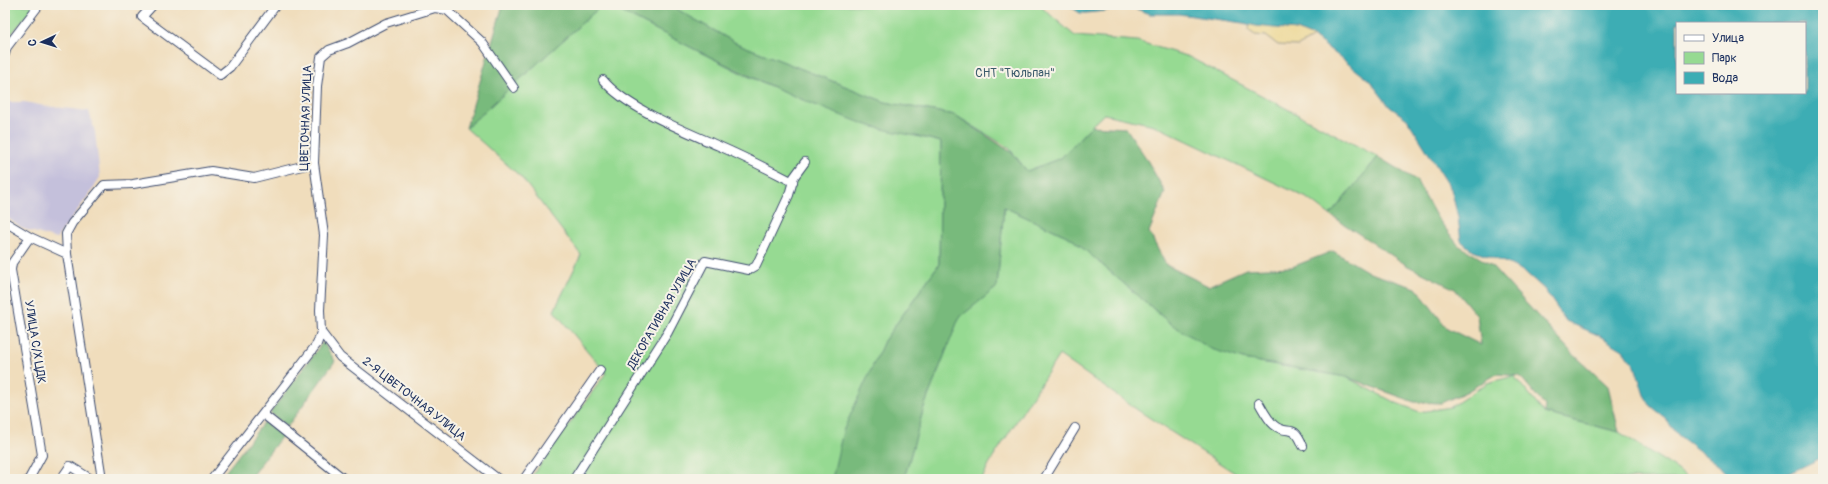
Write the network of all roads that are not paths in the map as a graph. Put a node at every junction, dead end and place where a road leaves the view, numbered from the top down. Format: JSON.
{"nodes":[{"id":1,"x":39,"y":5,"type":"edge"},
{"id":2,"x":153,"y":5,"type":"edge"},
{"id":3,"x":276,"y":5,"type":"edge"},
{"id":4,"x":5,"y":54,"type":"edge"},
{"id":5,"x":603,"y":80,"type":"dead end"},
{"id":6,"x":514,"y":88,"type":"dead end"},
{"id":7,"x":805,"y":162,"type":"dead end"},
{"id":8,"x":314,"y":163,"type":"junction"},
{"id":9,"x":793,"y":182,"type":"junction"},
{"id":10,"x":5,"y":222,"type":"edge"},
{"id":11,"x":30,"y":237,"type":"junction"},
{"id":12,"x":67,"y":254,"type":"junction"},
{"id":13,"x":321,"y":332,"type":"junction"},
{"id":14,"x":600,"y":370,"type":"dead end"},
{"id":15,"x":1259,"y":403,"type":"dead end"},
{"id":16,"x":263,"y":414,"type":"junction"},
{"id":17,"x":1075,"y":428,"type":"dead end"},
{"id":18,"x":1302,"y":446,"type":"dead end"},
{"id":19,"x":29,"y":479,"type":"edge"},
{"id":20,"x":61,"y":479,"type":"edge"},
{"id":21,"x":91,"y":479,"type":"edge"},
{"id":22,"x":102,"y":479,"type":"edge"},
{"id":23,"x":212,"y":479,"type":"edge"},
{"id":24,"x":344,"y":479,"type":"edge"},
{"id":25,"x":498,"y":479,"type":"edge"},
{"id":26,"x":524,"y":479,"type":"edge"},
{"id":27,"x":574,"y":479,"type":"edge"},
{"id":28,"x":1044,"y":479,"type":"edge"}],
"edges":[{"from":1,"to":4,"type":"street"},
{"from":2,"to":3,"type":"street"},
{"from":5,"to":9,"type":"street"},
{"from":6,"to":8,"type":"street","name":"ЦВЕТОЧНАЯ УЛИЦА"},
{"from":7,"to":9,"type":"street","name":"ДЕКОРАТИВНАЯ УЛИЦА"},
{"from":8,"to":12,"type":"street"},
{"from":8,"to":13,"type":"street","name":"ЦВЕТОЧНАЯ УЛИЦА"},
{"from":9,"to":27,"type":"street","name":"ДЕКОРАТИВНАЯ УЛИЦА"},
{"from":10,"to":11,"type":"street"},
{"from":11,"to":12,"type":"street"},
{"from":11,"to":19,"type":"street","name":"УЛИЦА С/Х ЦДК"},
{"from":12,"to":22,"type":"street"},
{"from":13,"to":16,"type":"street","name":"ЦВЕТОЧНАЯ УЛИЦА"},
{"from":13,"to":25,"type":"street","name":"2-Я ЦВЕТОЧНАЯ УЛИЦА"},
{"from":14,"to":26,"type":"street"},
{"from":15,"to":18,"type":"street"},
{"from":16,"to":23,"type":"street","name":"ЦВЕТОЧНАЯ УЛИЦА"},
{"from":16,"to":24,"type":"street"},
{"from":17,"to":28,"type":"street"},
{"from":20,"to":21,"type":"street"}]}
